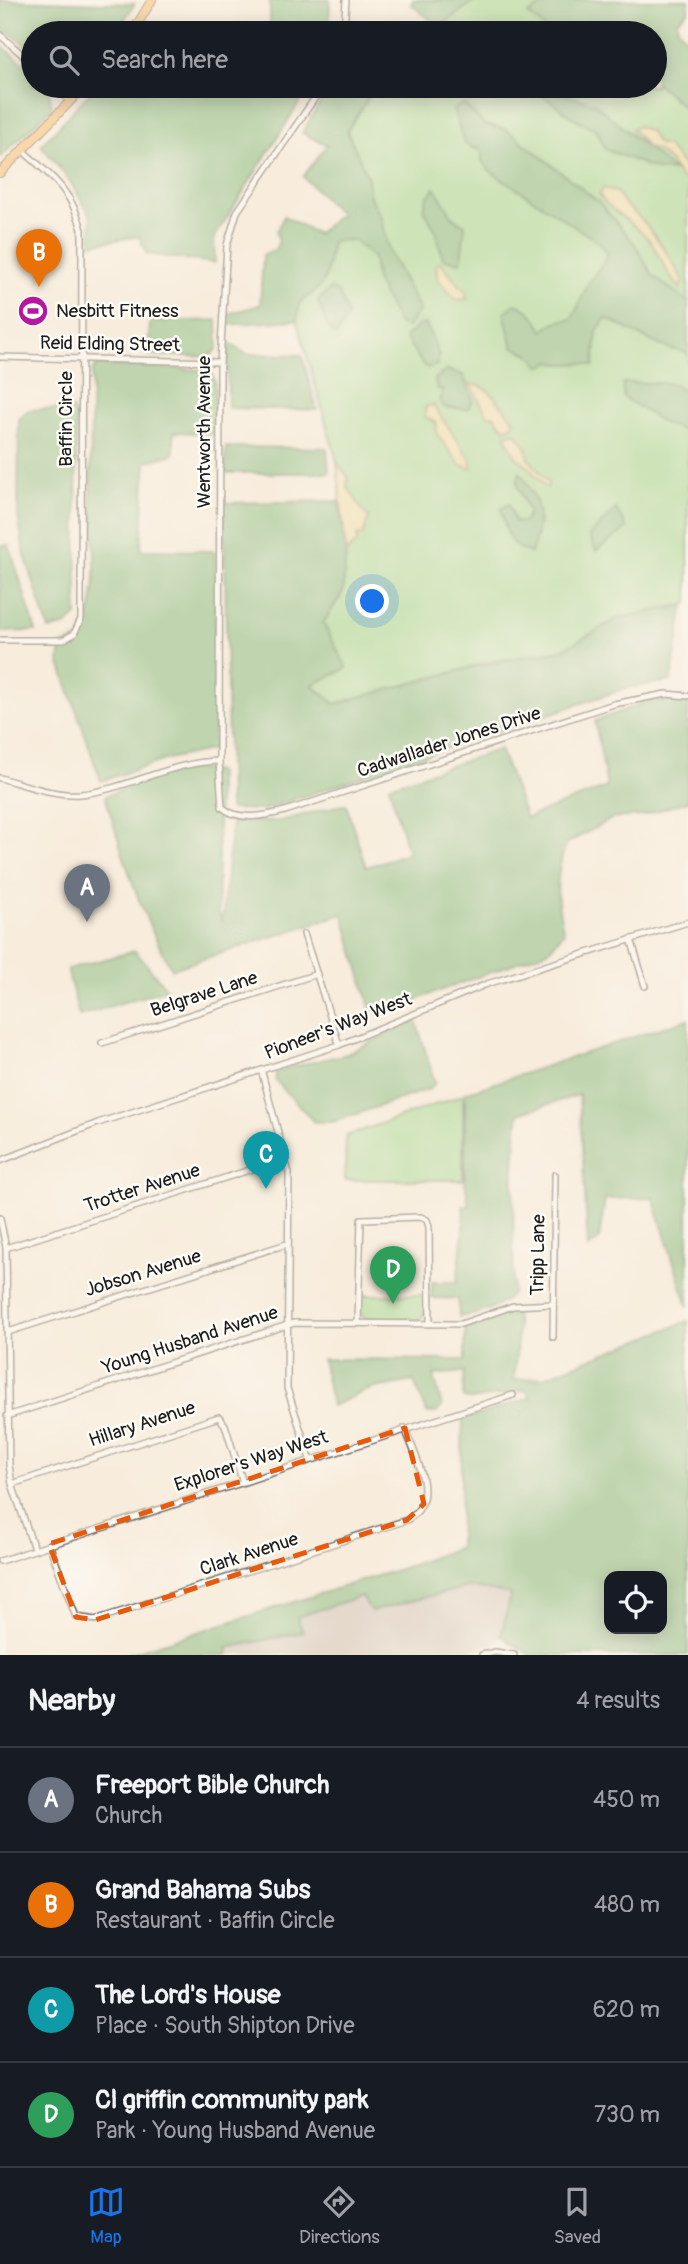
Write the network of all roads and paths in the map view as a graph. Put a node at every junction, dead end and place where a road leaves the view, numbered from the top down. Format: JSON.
{"nodes":[{"id":1,"x":152,"y":0,"type":"edge"},
{"id":2,"x":346,"y":0,"type":"edge"},
{"id":3,"x":139,"y":21,"type":"edge"},
{"id":4,"x":345,"y":21,"type":"edge"},
{"id":5,"x":0,"y":35,"type":"edge"},
{"id":6,"x":21,"y":53,"type":"edge"},
{"id":7,"x":67,"y":98,"type":"edge"},
{"id":8,"x":73,"y":98,"type":"edge"},
{"id":9,"x":315,"y":98,"type":"edge"},
{"id":10,"x":70,"y":101,"type":"junction"},
{"id":11,"x":22,"y":150,"type":"junction"},
{"id":12,"x":0,"y":173,"type":"edge"},
{"id":13,"x":0,"y":358,"type":"edge"},
{"id":14,"x":82,"y":360,"type":"junction"},
{"id":15,"x":219,"y":362,"type":"junction"},
{"id":16,"x":0,"y":640,"type":"edge"},
{"id":17,"x":688,"y":696,"type":"edge"},
{"id":18,"x":219,"y":761,"type":"junction"},
{"id":19,"x":0,"y":778,"type":"edge"},
{"id":20,"x":222,"y":807,"type":"joint"},
{"id":21,"x":688,"y":922,"type":"edge"},
{"id":22,"x":304,"y":934,"type":"dead end"},
{"id":23,"x":631,"y":939,"type":"junction"},
{"id":24,"x":317,"y":974,"type":"junction"},
{"id":25,"x":645,"y":986,"type":"dead end"},
{"id":26,"x":102,"y":1043,"type":"dead end"},
{"id":27,"x":339,"y":1045,"type":"junction"},
{"id":28,"x":262,"y":1073,"type":"junction"},
{"id":29,"x":287,"y":1158,"type":"junction"},
{"id":30,"x":0,"y":1161,"type":"edge"},
{"id":31,"x":555,"y":1175,"type":"dead end"},
{"id":32,"x":0,"y":1218,"type":"edge"},
{"id":33,"x":287,"y":1244,"type":"junction"},
{"id":34,"x":6,"y":1248,"type":"junction"},
{"id":35,"x":552,"y":1304,"type":"junction"},
{"id":36,"x":358,"y":1323,"type":"junction"},
{"id":37,"x":429,"y":1324,"type":"junction"},
{"id":38,"x":286,"y":1326,"type":"junction"},
{"id":39,"x":8,"y":1332,"type":"junction"},
{"id":40,"x":553,"y":1337,"type":"dead end"},
{"id":41,"x":513,"y":1395,"type":"dead end"},
{"id":42,"x":7,"y":1416,"type":"junction"},
{"id":43,"x":405,"y":1428,"type":"junction"},
{"id":44,"x":310,"y":1459,"type":"junction"},
{"id":45,"x":242,"y":1480,"type":"junction"},
{"id":46,"x":12,"y":1484,"type":"junction"},
{"id":47,"x":48,"y":1544,"type":"junction"},
{"id":48,"x":34,"y":1549,"type":"junction"},
{"id":49,"x":0,"y":1561,"type":"edge"},
{"id":50,"x":482,"y":1655,"type":"edge"},
{"id":51,"x":514,"y":1655,"type":"edge"}],
"edges":[{"from":1,"to":3,"type":"main road"},
{"from":2,"to":4,"type":"street"},
{"from":5,"to":6,"type":"street"},
{"from":7,"to":10,"type":"street"},
{"from":8,"to":10,"type":"main road"},
{"from":9,"to":15,"type":"street","name":"Wentworth Avenue"},
{"from":10,"to":11,"type":"main road"},
{"from":11,"to":12,"type":"main road"},
{"from":11,"to":14,"type":"street","name":"Baffin Circle"},
{"from":13,"to":14,"type":"street","name":"Reid Elding Street"},
{"from":14,"to":15,"type":"street","name":"Reid Elding Street"},
{"from":14,"to":16,"type":"street","name":"Baffin Circle"},
{"from":15,"to":18,"type":"street","name":"Wentworth Avenue"},
{"from":17,"to":20,"type":"street","name":"Cadwallader Jones Drive"},
{"from":18,"to":19,"type":"street"},
{"from":18,"to":20,"type":"street","name":"Wentworth Avenue"},
{"from":21,"to":23,"type":"street","name":"Pioneer's Way West"},
{"from":22,"to":24,"type":"street"},
{"from":23,"to":25,"type":"street"},
{"from":23,"to":27,"type":"street","name":"Pioneer's Way West"},
{"from":24,"to":26,"type":"street","name":"Belgrave Lane"},
{"from":24,"to":27,"type":"street"},
{"from":27,"to":28,"type":"street","name":"Pioneer's Way West"},
{"from":28,"to":29,"type":"street"},
{"from":28,"to":30,"type":"street","name":"Pioneer's Way West"},
{"from":29,"to":33,"type":"street"},
{"from":29,"to":34,"type":"street","name":"Trotter Avenue"},
{"from":31,"to":35,"type":"street","name":"Tripp Lane"},
{"from":32,"to":34,"type":"street"},
{"from":33,"to":38,"type":"street"},
{"from":33,"to":39,"type":"street","name":"Jobson Avenue"},
{"from":34,"to":39,"type":"street"},
{"from":35,"to":37,"type":"street","name":"Young Husband Avenue"},
{"from":35,"to":40,"type":"street","name":"Tripp Lane"},
{"from":36,"to":37,"type":"street","name":"Young Husband Avenue"},
{"from":36,"to":37,"type":"street"},
{"from":36,"to":38,"type":"street","name":"Young Husband Avenue"},
{"from":38,"to":42,"type":"street","name":"Young Husband Avenue"},
{"from":38,"to":44,"type":"street"},
{"from":39,"to":42,"type":"street"},
{"from":41,"to":43,"type":"street","name":"Explorer's Way West"},
{"from":42,"to":46,"type":"street"},
{"from":43,"to":44,"type":"street","name":"Explorer's Way West"},
{"from":43,"to":47,"type":"street","name":"Clark Avenue"},
{"from":44,"to":45,"type":"street","name":"Explorer's Way West"},
{"from":45,"to":46,"type":"street","name":"Hillary Avenue"},
{"from":45,"to":47,"type":"street","name":"Explorer's Way West"},
{"from":46,"to":48,"type":"street"},
{"from":47,"to":48,"type":"street","name":"Explorer's Way West"},
{"from":48,"to":49,"type":"street","name":"Explorer's Way West"},
{"from":50,"to":51,"type":"street"}]}
